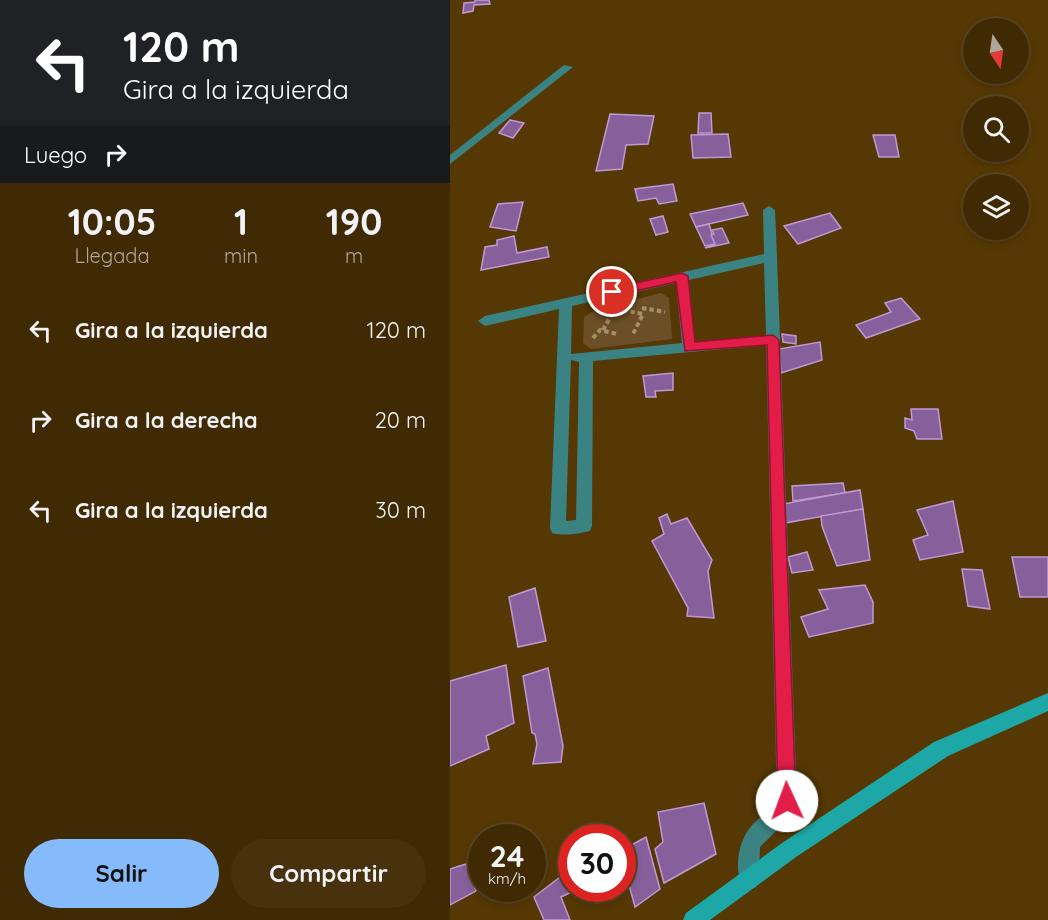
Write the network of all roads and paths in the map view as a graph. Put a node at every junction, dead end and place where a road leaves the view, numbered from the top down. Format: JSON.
{"nodes":[{"id":1,"x":568,"y":67,"type":"dead end"},
{"id":2,"x":450,"y":161,"type":"edge"},
{"id":3,"x":769,"y":210,"type":"dead end"},
{"id":4,"x":771,"y":257,"type":"junction"},
{"id":5,"x":682,"y":276,"type":"junction"},
{"id":6,"x":566,"y":302,"type":"junction"},
{"id":7,"x":616,"y":305,"type":"dead end"},
{"id":8,"x":669,"y":305,"type":"dead end"},
{"id":9,"x":606,"y":308,"type":"dead end"},
{"id":10,"x":642,"y":308,"type":"dead end"},
{"id":11,"x":484,"y":321,"type":"dead end"},
{"id":12,"x":603,"y":330,"type":"dead end"},
{"id":13,"x":631,"y":337,"type":"dead end"},
{"id":14,"x":773,"y":340,"type":"junction"},
{"id":15,"x":689,"y":347,"type":"junction"},
{"id":16,"x":586,"y":356,"type":"junction"},
{"id":17,"x":565,"y":358,"type":"junction"},
{"id":18,"x":1048,"y":702,"type":"edge"},
{"id":19,"x":749,"y":880,"type":"junction"},
{"id":20,"x":713,"y":913,"type":"edge"},
{"id":21,"x":693,"y":920,"type":"edge"}],
"edges":[{"from":1,"to":2,"type":"street"},
{"from":3,"to":4,"type":"street"},
{"from":4,"to":5,"type":"street"},
{"from":4,"to":14,"type":"street"},
{"from":5,"to":6,"type":"street"},
{"from":5,"to":15,"type":"street"},
{"from":6,"to":11,"type":"street"},
{"from":6,"to":17,"type":"street"},
{"from":7,"to":9,"type":"path"},
{"from":8,"to":10,"type":"path"},
{"from":12,"to":13,"type":"path"},
{"from":14,"to":15,"type":"street"},
{"from":14,"to":19,"type":"street"},
{"from":15,"to":16,"type":"street"},
{"from":16,"to":17,"type":"street"},
{"from":16,"to":17,"type":"street"},
{"from":18,"to":19,"type":"main road"},
{"from":19,"to":20,"type":"main road"},
{"from":20,"to":21,"type":"main road"}]}
